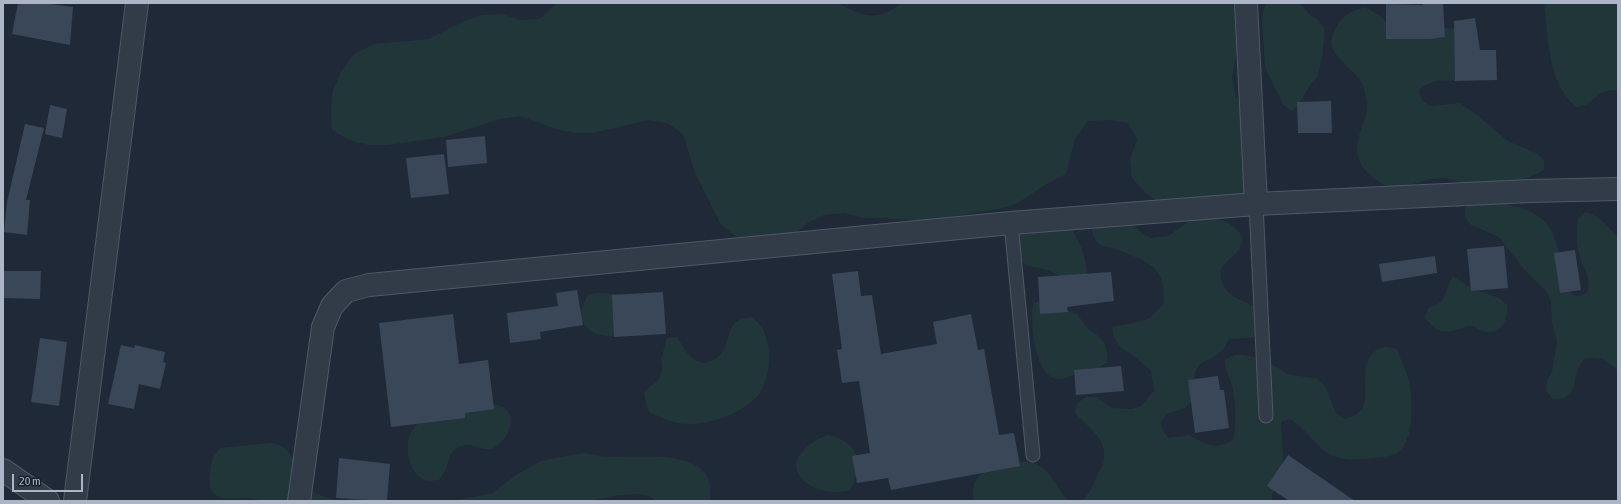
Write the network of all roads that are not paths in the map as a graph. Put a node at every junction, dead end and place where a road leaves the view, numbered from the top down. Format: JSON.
{"nodes":[{"id":1,"x":137,"y":3,"type":"edge"},
{"id":2,"x":1246,"y":3,"type":"edge"},
{"id":3,"x":1618,"y":189,"type":"edge"},
{"id":4,"x":1256,"y":204,"type":"junction"},
{"id":5,"x":1011,"y":223,"type":"junction"},
{"id":6,"x":1266,"y":416,"type":"dead end"},
{"id":7,"x":1033,"y":455,"type":"dead end"},
{"id":8,"x":3,"y":470,"type":"edge"},
{"id":9,"x":48,"y":501,"type":"edge"},
{"id":10,"x":75,"y":501,"type":"edge"},
{"id":11,"x":299,"y":501,"type":"edge"}],
"edges":[{"from":1,"to":10,"type":"street"},
{"from":2,"to":4,"type":"street"},
{"from":3,"to":4,"type":"street"},
{"from":4,"to":5,"type":"street"},
{"from":4,"to":6,"type":"lane"},
{"from":5,"to":7,"type":"lane"},
{"from":5,"to":11,"type":"street"},
{"from":8,"to":9,"type":"street"}]}
